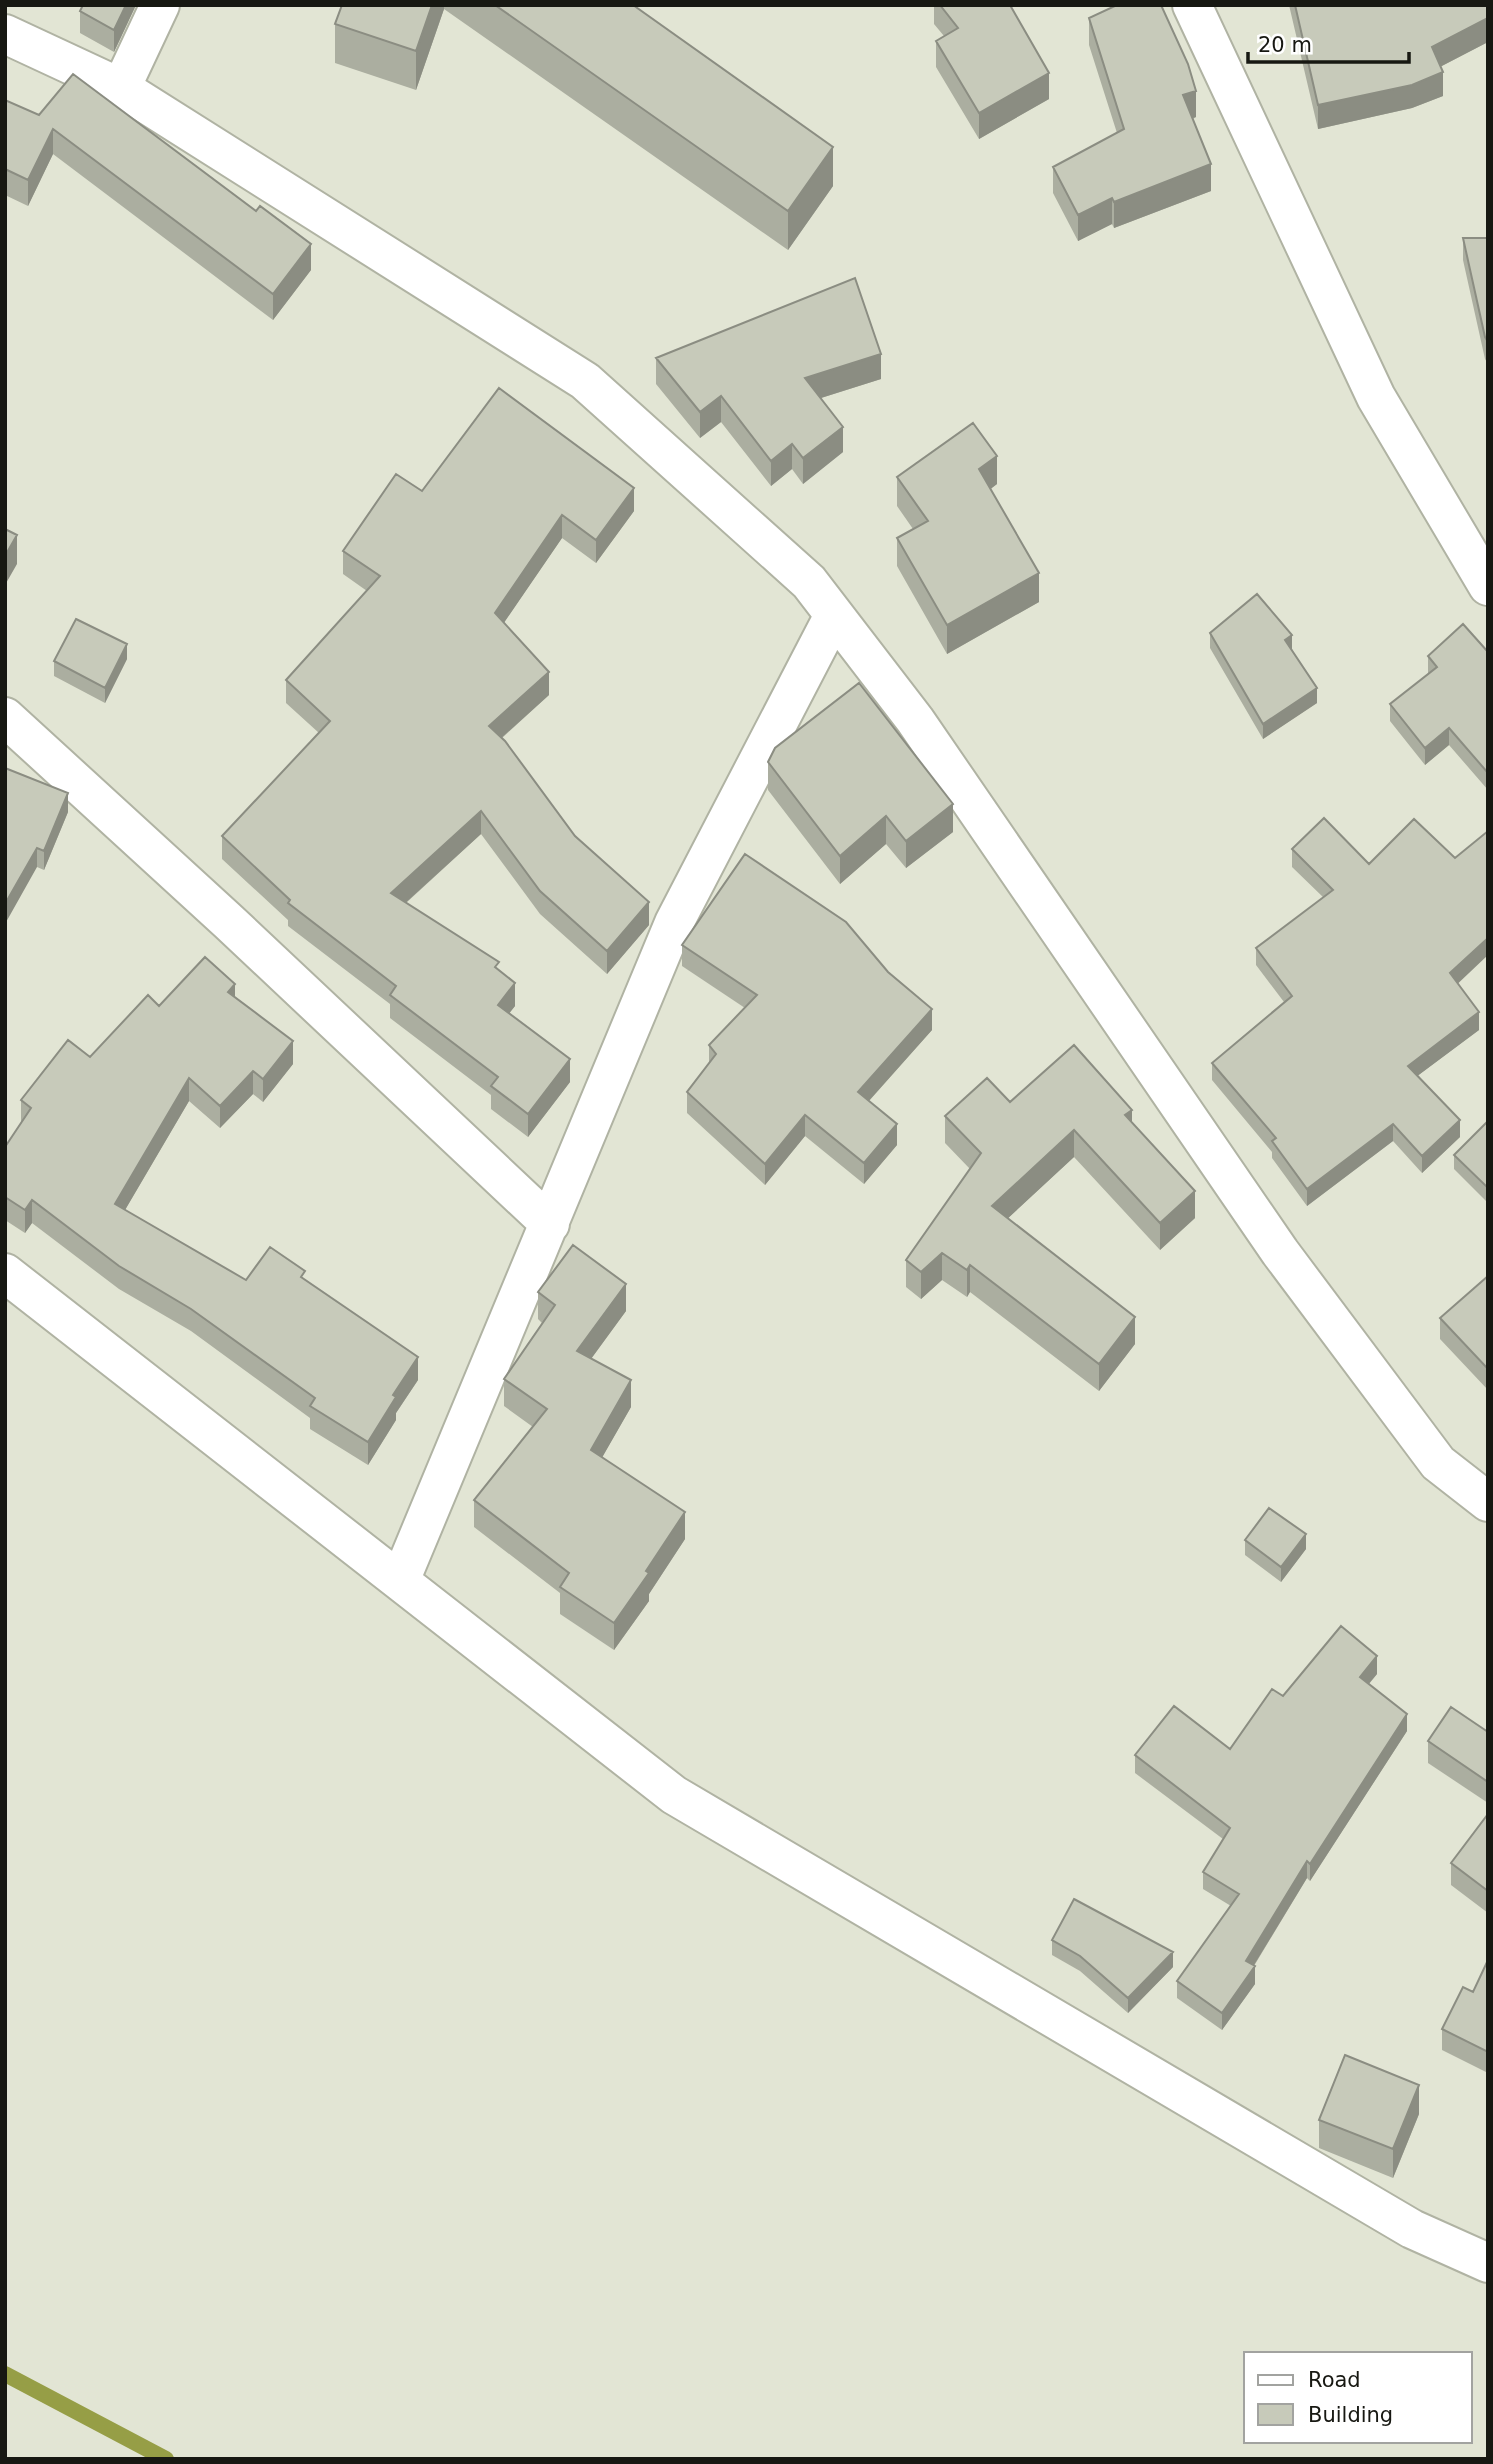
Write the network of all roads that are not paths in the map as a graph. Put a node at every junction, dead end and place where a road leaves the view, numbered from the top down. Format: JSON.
{"nodes":[{"id":1,"x":160,"y":5,"type":"edge"},
{"id":2,"x":1192,"y":5,"type":"edge"},
{"id":3,"x":5,"y":34,"type":"edge"},
{"id":4,"x":121,"y":88,"type":"junction"},
{"id":5,"x":1488,"y":586,"type":"edge"},
{"id":6,"x":834,"y":615,"type":"junction"},
{"id":7,"x":5,"y":717,"type":"edge"},
{"id":8,"x":550,"y":1224,"type":"junction"},
{"id":9,"x":5,"y":1273,"type":"edge"},
{"id":10,"x":1488,"y":1502,"type":"edge"},
{"id":11,"x":400,"y":1581,"type":"junction"},
{"id":12,"x":1488,"y":2263,"type":"edge"}],
"edges":[{"from":1,"to":4,"type":"street"},
{"from":2,"to":5,"type":"street"},
{"from":3,"to":4,"type":"street"},
{"from":4,"to":6,"type":"street"},
{"from":6,"to":8,"type":"street"},
{"from":6,"to":10,"type":"street"},
{"from":7,"to":8,"type":"street"},
{"from":8,"to":11,"type":"street"},
{"from":9,"to":11,"type":"street"},
{"from":11,"to":12,"type":"street"}]}
